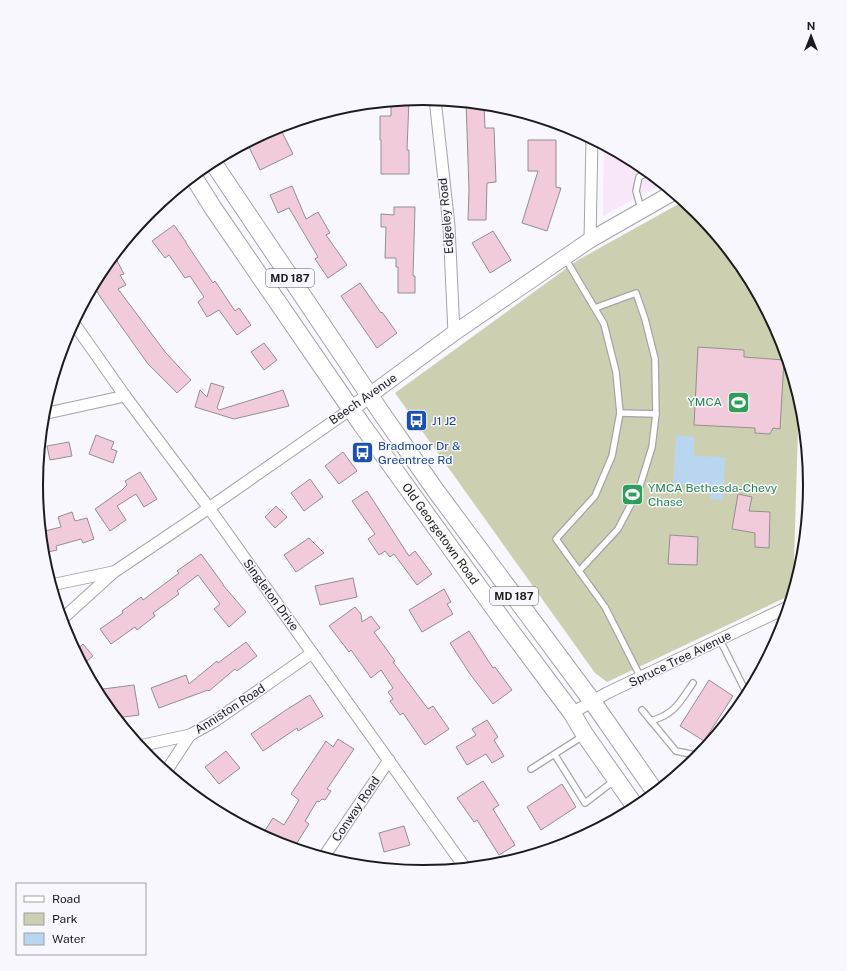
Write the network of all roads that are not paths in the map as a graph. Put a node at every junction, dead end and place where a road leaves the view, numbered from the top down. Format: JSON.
{"nodes":[{"id":1,"x":436,"y":105,"type":"edge"},
{"id":2,"x":592,"y":144,"type":"edge"},
{"id":3,"x":215,"y":167,"type":"edge"},
{"id":4,"x":643,"y":175,"type":"edge"},
{"id":5,"x":196,"y":181,"type":"edge"},
{"id":6,"x":669,"y":195,"type":"edge"},
{"id":7,"x":641,"y":211,"type":"junction"},
{"id":8,"x":590,"y":240,"type":"junction"},
{"id":9,"x":565,"y":258,"type":"junction"},
{"id":10,"x":595,"y":308,"type":"junction"},
{"id":11,"x":77,"y":328,"type":"edge"},
{"id":12,"x":454,"y":333,"type":"junction"},
{"id":13,"x":369,"y":395,"type":"junction"},
{"id":14,"x":125,"y":396,"type":"junction"},
{"id":15,"x":351,"y":409,"type":"junction"},
{"id":16,"x":620,"y":412,"type":"junction"},
{"id":17,"x":50,"y":413,"type":"edge"},
{"id":18,"x":656,"y":414,"type":"junction"},
{"id":19,"x":209,"y":508,"type":"junction"},
{"id":20,"x":579,"y":571,"type":"junction"},
{"id":21,"x":114,"y":572,"type":"junction"},
{"id":22,"x":56,"y":585,"type":"edge"},
{"id":23,"x":784,"y":609,"type":"edge"},
{"id":24,"x":66,"y":616,"type":"edge"},
{"id":25,"x":720,"y":640,"type":"junction"},
{"id":26,"x":312,"y":653,"type":"junction"},
{"id":27,"x":641,"y":678,"type":"junction"},
{"id":28,"x":693,"y":683,"type":"dead end"},
{"id":29,"x":745,"y":689,"type":"edge"},
{"id":30,"x":592,"y":701,"type":"junction"},
{"id":31,"x":642,"y":710,"type":"dead end"},
{"id":32,"x":572,"y":713,"type":"junction"},
{"id":33,"x":651,"y":721,"type":"junction"},
{"id":34,"x":190,"y":735,"type":"junction"},
{"id":35,"x":585,"y":735,"type":"junction"},
{"id":36,"x":145,"y":745,"type":"edge"},
{"id":37,"x":555,"y":755,"type":"junction"},
{"id":38,"x":693,"y":755,"type":"edge"},
{"id":39,"x":389,"y":760,"type":"junction"},
{"id":40,"x":168,"y":768,"type":"edge"},
{"id":41,"x":531,"y":769,"type":"dead end"},
{"id":42,"x":617,"y":779,"type":"junction"},
{"id":43,"x":653,"y":789,"type":"edge"},
{"id":44,"x":632,"y":804,"type":"edge"},
{"id":45,"x":326,"y":853,"type":"edge"},
{"id":46,"x":462,"y":864,"type":"edge"}],
"edges":[{"from":1,"to":12,"type":"street","name":"Edgeley Road"},
{"from":2,"to":8,"type":"street"},
{"from":3,"to":13,"type":"main road","name":"Old Georgetown Road","number":"MD 187"},
{"from":4,"to":7,"type":"lane"},
{"from":5,"to":15,"type":"main road","name":"Old Georgetown Road","number":"MD 187"},
{"from":6,"to":7,"type":"street","name":"Beech Avenue"},
{"from":7,"to":8,"type":"street","name":"Beech Avenue"},
{"from":8,"to":9,"type":"street","name":"Beech Avenue"},
{"from":9,"to":10,"type":"lane"},
{"from":9,"to":12,"type":"street","name":"Beech Avenue"},
{"from":10,"to":16,"type":"lane"},
{"from":10,"to":18,"type":"lane"},
{"from":11,"to":14,"type":"street","name":"Singleton Drive"},
{"from":12,"to":13,"type":"street","name":"Beech Avenue"},
{"from":13,"to":15,"type":"street","name":"Beech Avenue"},
{"from":13,"to":30,"type":"main road","name":"Old Georgetown Road","number":"MD 187"},
{"from":14,"to":17,"type":"street"},
{"from":14,"to":19,"type":"street","name":"Singleton Drive"},
{"from":15,"to":19,"type":"street","name":"Beech Avenue"},
{"from":15,"to":32,"type":"main road","name":"Old Georgetown Road","number":"MD 187"},
{"from":16,"to":18,"type":"lane"},
{"from":16,"to":20,"type":"lane"},
{"from":18,"to":20,"type":"lane"},
{"from":19,"to":21,"type":"street","name":"Beech Avenue"},
{"from":19,"to":26,"type":"street","name":"Singleton Drive"},
{"from":20,"to":27,"type":"lane"},
{"from":21,"to":22,"type":"street"},
{"from":21,"to":24,"type":"street","name":"Beech Avenue"},
{"from":23,"to":25,"type":"street","name":"Spruce Tree Avenue"},
{"from":25,"to":27,"type":"street","name":"Spruce Tree Avenue"},
{"from":25,"to":29,"type":"lane"},
{"from":26,"to":34,"type":"street","name":"Anniston Road"},
{"from":26,"to":39,"type":"street","name":"Singleton Drive"},
{"from":27,"to":30,"type":"street","name":"Spruce Tree Avenue"},
{"from":28,"to":33,"type":"lane"},
{"from":30,"to":32,"type":"street","name":"Spruce Tree Avenue"},
{"from":30,"to":43,"type":"main road","name":"Old Georgetown Road","number":"MD 187"},
{"from":31,"to":33,"type":"lane"},
{"from":32,"to":35,"type":"main road","name":"Old Georgetown Road","number":"MD 187"},
{"from":33,"to":38,"type":"lane"},
{"from":34,"to":36,"type":"street","name":"Anniston Road"},
{"from":34,"to":40,"type":"street"},
{"from":35,"to":37,"type":"lane"},
{"from":35,"to":42,"type":"main road","name":"Old Georgetown Road","number":"MD 187"},
{"from":37,"to":41,"type":"lane"},
{"from":37,"to":42,"type":"lane"},
{"from":39,"to":45,"type":"street","name":"Conway Road"},
{"from":39,"to":46,"type":"street","name":"Singleton Drive"},
{"from":42,"to":44,"type":"main road","name":"Old Georgetown Road","number":"MD 187"}]}
